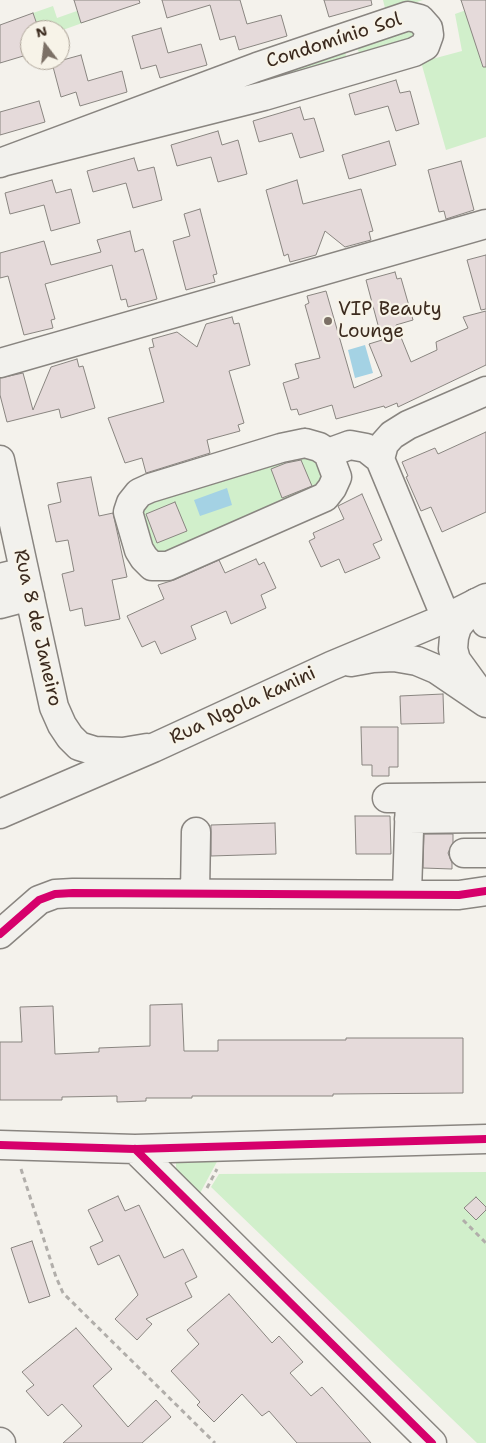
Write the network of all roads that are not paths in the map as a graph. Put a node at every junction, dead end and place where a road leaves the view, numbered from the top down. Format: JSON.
{"nodes":[{"id":1,"x":257,"y":67,"type":"junction"},
{"id":2,"x":264,"y":96,"type":"junction"},
{"id":3,"x":1,"y":163,"type":"edge"},
{"id":4,"x":486,"y":224,"type":"edge"},
{"id":5,"x":0,"y":363,"type":"edge"},
{"id":6,"x":486,"y":391,"type":"edge"},
{"id":7,"x":328,"y":452,"type":"junction"},
{"id":8,"x":380,"y":458,"type":"junction"},
{"id":9,"x":0,"y":460,"type":"edge"},
{"id":10,"x":18,"y":582,"type":"edge"},
{"id":11,"x":0,"y":604,"type":"edge"},
{"id":12,"x":483,"y":608,"type":"edge"},
{"id":13,"x":446,"y":618,"type":"junction"},
{"id":14,"x":330,"y":666,"type":"junction"},
{"id":15,"x":152,"y":748,"type":"junction"},
{"id":16,"x":486,"y":796,"type":"edge"},
{"id":17,"x":402,"y":805,"type":"junction"},
{"id":18,"x":0,"y":814,"type":"edge"},
{"id":19,"x":486,"y":818,"type":"edge"},
{"id":20,"x":196,"y":832,"type":"dead end"},
{"id":21,"x":486,"y":891,"type":"edge"},
{"id":22,"x":195,"y":893,"type":"junction"},
{"id":23,"x":407,"y":893,"type":"junction"},
{"id":24,"x":0,"y":934,"type":"edge"},
{"id":25,"x":486,"y":1139,"type":"edge"},
{"id":26,"x":135,"y":1149,"type":"junction"},
{"id":27,"x":9,"y":1153,"type":"edge"},
{"id":28,"x":432,"y":1443,"type":"edge"}],
"edges":[{"from":1,"to":2,"type":"street","name":"Condomínio Sol"},
{"from":1,"to":2,"type":"street","name":"Condomínio Sol"},
{"from":1,"to":3,"type":"street","name":"Condomínio Sol"},
{"from":2,"to":3,"type":"street","name":"Condomínio Sol"},
{"from":4,"to":5,"type":"street"},
{"from":6,"to":8,"type":"street"},
{"from":7,"to":7,"type":"street"},
{"from":7,"to":8,"type":"street"},
{"from":8,"to":13,"type":"street"},
{"from":9,"to":10,"type":"street","name":"Rua 8 de Janeiro"},
{"from":10,"to":11,"type":"street"},
{"from":10,"to":15,"type":"street","name":"Rua 8 de Janeiro"},
{"from":12,"to":13,"type":"street","name":"Rua Ngola kanini"},
{"from":12,"to":14,"type":"street"},
{"from":13,"to":14,"type":"street","name":"Rua Ngola kanini"},
{"from":14,"to":15,"type":"street","name":"Rua Ngola kanini"},
{"from":15,"to":18,"type":"street","name":"Rua Ngola kanini"},
{"from":16,"to":17,"type":"street"},
{"from":17,"to":19,"type":"street"},
{"from":17,"to":23,"type":"street"},
{"from":20,"to":22,"type":"street"},
{"from":21,"to":23,"type":"street"},
{"from":22,"to":23,"type":"street"},
{"from":22,"to":24,"type":"street"},
{"from":25,"to":26,"type":"street"},
{"from":26,"to":27,"type":"street"},
{"from":26,"to":28,"type":"street"}]}
